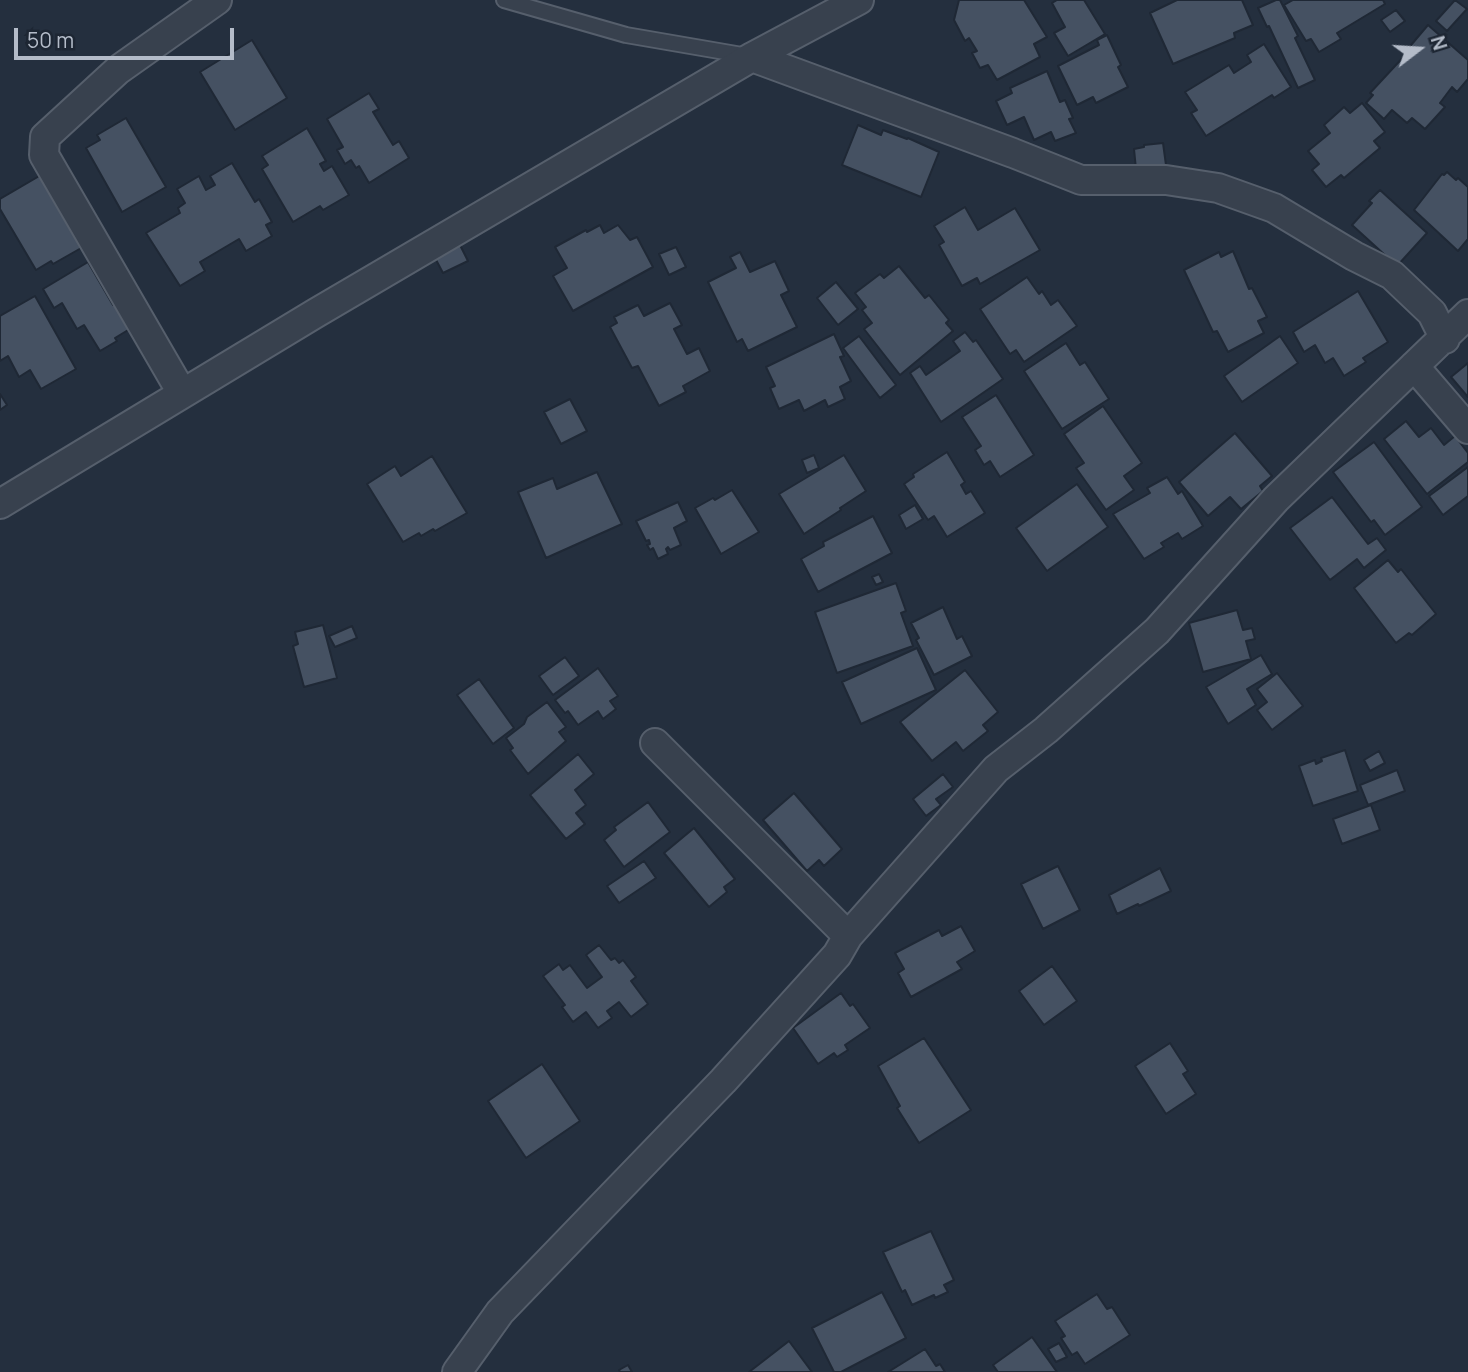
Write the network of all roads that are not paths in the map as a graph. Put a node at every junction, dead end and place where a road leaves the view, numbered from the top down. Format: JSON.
{"nodes":[{"id":1,"x":217,"y":0,"type":"edge"},
{"id":2,"x":504,"y":0,"type":"edge"},
{"id":3,"x":859,"y":0,"type":"edge"},
{"id":4,"x":752,"y":57,"type":"junction"},
{"id":5,"x":1468,"y":314,"type":"edge"},
{"id":6,"x":1445,"y":339,"type":"junction"},
{"id":7,"x":1414,"y":366,"type":"junction"},
{"id":8,"x":182,"y":393,"type":"junction"},
{"id":9,"x":1468,"y":429,"type":"edge"},
{"id":10,"x":0,"y":504,"type":"edge"},
{"id":11,"x":655,"y":743,"type":"dead end"},
{"id":12,"x":848,"y":936,"type":"junction"},
{"id":13,"x":457,"y":1372,"type":"edge"}],
"edges":[{"from":1,"to":8,"type":"street"},
{"from":2,"to":4,"type":"lane"},
{"from":3,"to":4,"type":"street"},
{"from":4,"to":6,"type":"street"},
{"from":4,"to":8,"type":"street"},
{"from":5,"to":6,"type":"street"},
{"from":6,"to":7,"type":"street"},
{"from":7,"to":9,"type":"street"},
{"from":7,"to":12,"type":"street"},
{"from":8,"to":10,"type":"street"},
{"from":11,"to":12,"type":"street"},
{"from":12,"to":13,"type":"street"}]}
